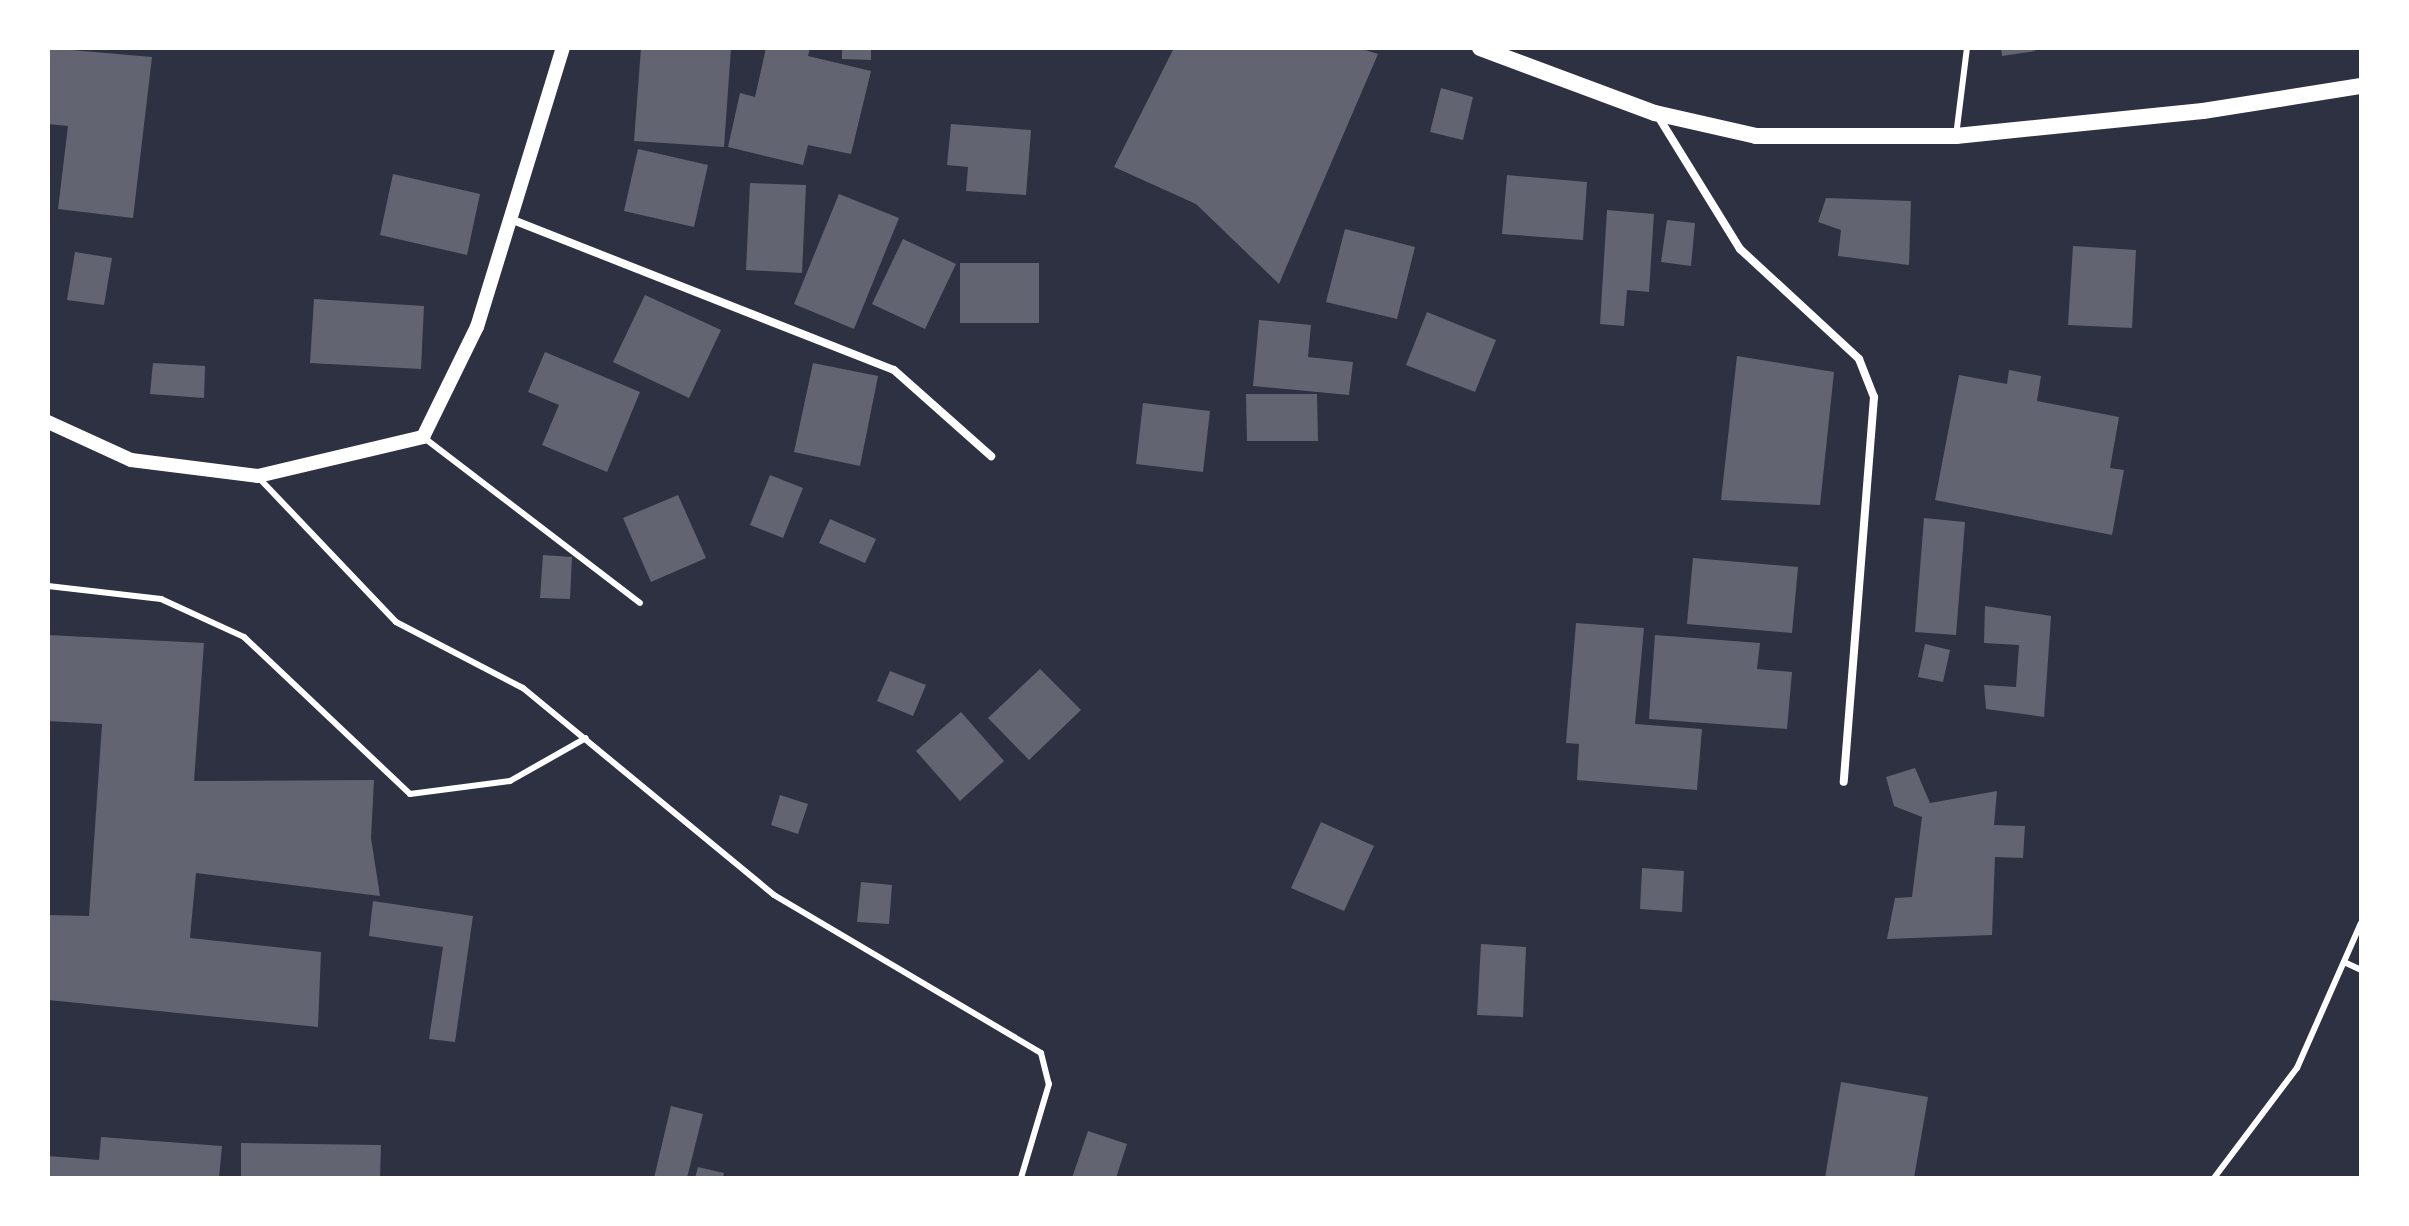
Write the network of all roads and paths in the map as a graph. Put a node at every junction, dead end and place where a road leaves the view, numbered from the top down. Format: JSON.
{"nodes":[{"id":1,"x":563,"y":48,"type":"edge"},
{"id":2,"x":1480,"y":48,"type":"edge"},
{"id":3,"x":1967,"y":48,"type":"edge"},
{"id":4,"x":2361,"y":86,"type":"edge"},
{"id":5,"x":1655,"y":113,"type":"junction"},
{"id":6,"x":1956,"y":136,"type":"junction"},
{"id":7,"x":513,"y":220,"type":"junction"},
{"id":8,"x":48,"y":422,"type":"edge"},
{"id":9,"x":423,"y":437,"type":"junction"},
{"id":10,"x":991,"y":456,"type":"dead end"},
{"id":11,"x":258,"y":476,"type":"junction"},
{"id":12,"x":48,"y":586,"type":"edge"},
{"id":13,"x":640,"y":603,"type":"dead end"},
{"id":14,"x":586,"y":738,"type":"junction"},
{"id":15,"x":1844,"y":782,"type":"dead end"},
{"id":16,"x":2361,"y":923,"type":"edge"},
{"id":17,"x":2344,"y":962,"type":"junction"},
{"id":18,"x":2361,"y":970,"type":"edge"},
{"id":19,"x":1021,"y":1178,"type":"edge"},
{"id":20,"x":2214,"y":1178,"type":"edge"}],
"edges":[{"from":1,"to":7,"type":"street"},
{"from":2,"to":5,"type":"main road"},
{"from":3,"to":6,"type":"lane"},
{"from":4,"to":6,"type":"main road"},
{"from":5,"to":6,"type":"main road"},
{"from":5,"to":15,"type":"street"},
{"from":7,"to":9,"type":"street"},
{"from":7,"to":10,"type":"street"},
{"from":8,"to":11,"type":"street"},
{"from":9,"to":11,"type":"street"},
{"from":9,"to":13,"type":"lane"},
{"from":11,"to":14,"type":"lane"},
{"from":12,"to":14,"type":"lane"},
{"from":14,"to":19,"type":"lane"},
{"from":16,"to":17,"type":"lane"},
{"from":17,"to":18,"type":"lane"},
{"from":17,"to":20,"type":"lane"}]}
